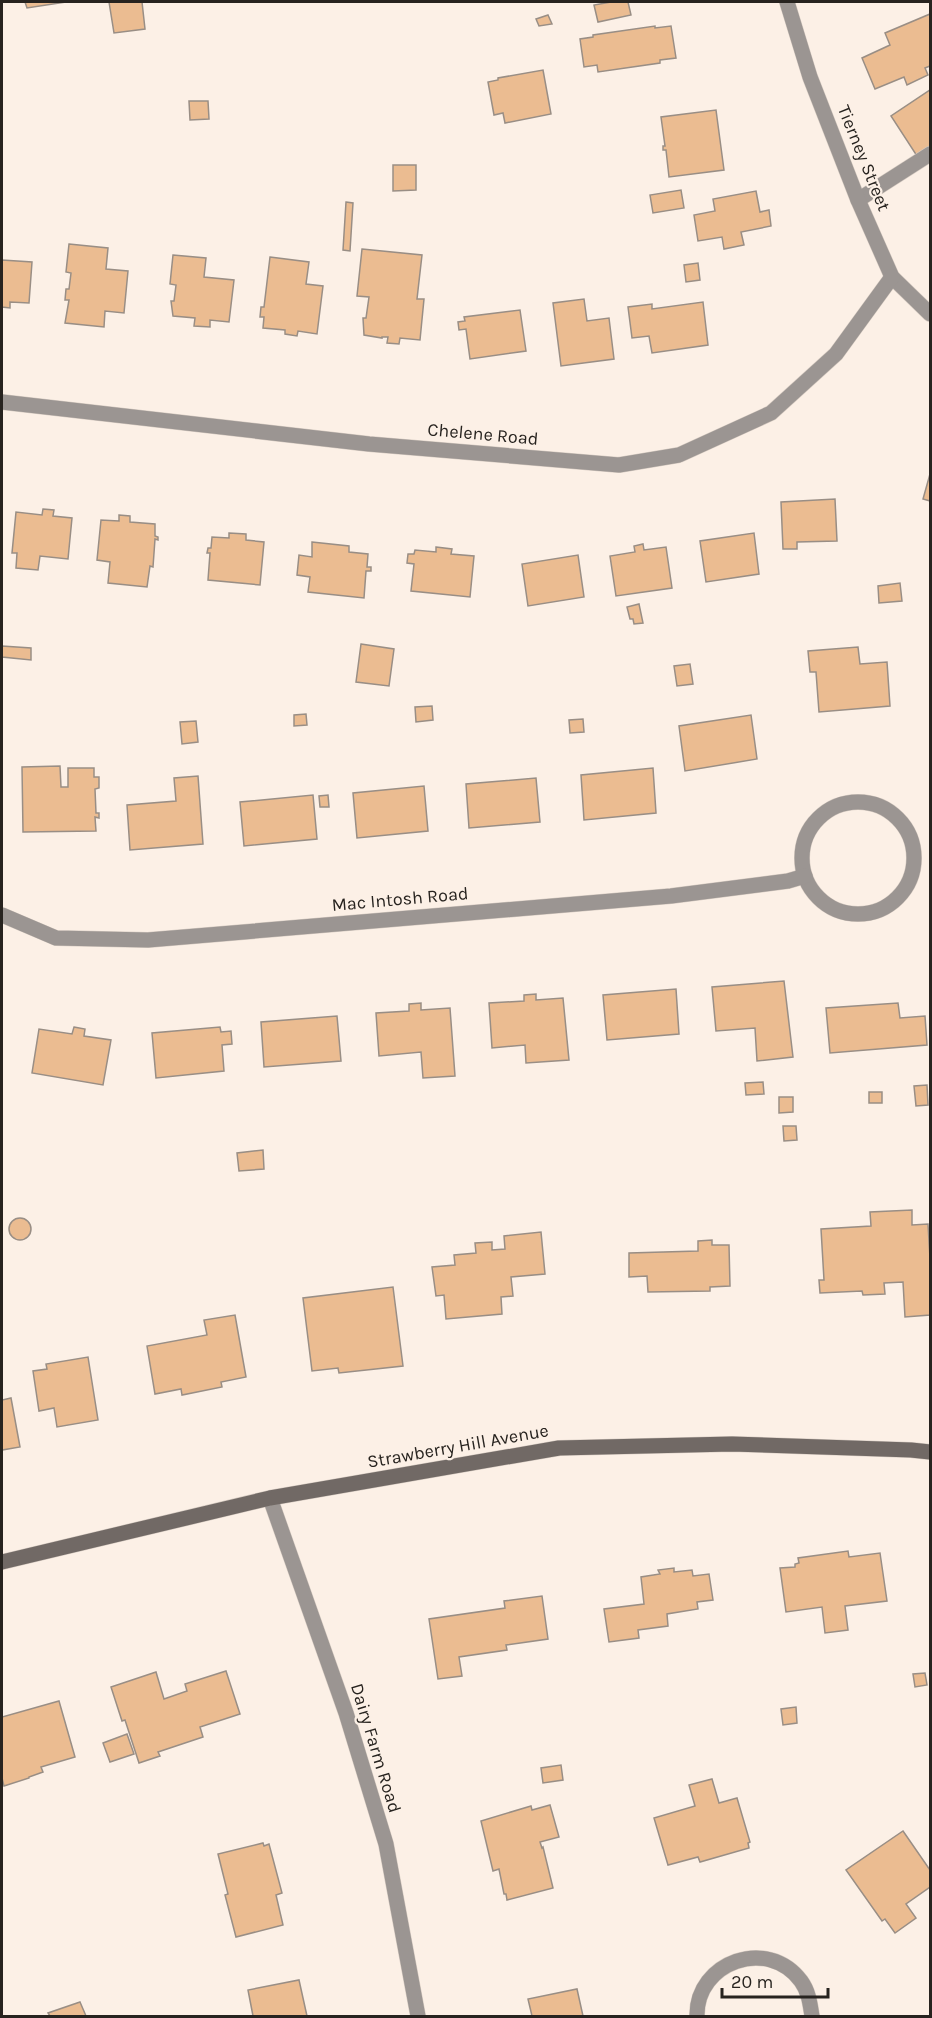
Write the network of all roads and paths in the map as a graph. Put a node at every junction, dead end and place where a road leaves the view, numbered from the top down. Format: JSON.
{"nodes":[{"id":1,"x":787,"y":2,"type":"edge"},
{"id":2,"x":930,"y":154,"type":"edge"},
{"id":3,"x":858,"y":200,"type":"junction"},
{"id":4,"x":892,"y":277,"type":"junction"},
{"id":5,"x":930,"y":314,"type":"edge"},
{"id":6,"x":2,"y":402,"type":"edge"},
{"id":7,"x":805,"y":876,"type":"junction"},
{"id":8,"x":2,"y":915,"type":"edge"},
{"id":9,"x":930,"y":1452,"type":"edge"},
{"id":10,"x":270,"y":1498,"type":"junction"},
{"id":11,"x":2,"y":1562,"type":"edge"},
{"id":12,"x":418,"y":2016,"type":"edge"},
{"id":13,"x":697,"y":2016,"type":"edge"},
{"id":14,"x":812,"y":2016,"type":"edge"}],
"edges":[{"from":1,"to":3,"type":"street","name":"Tierney Street"},
{"from":2,"to":3,"type":"street"},
{"from":3,"to":4,"type":"street","name":"Tierney Street"},
{"from":4,"to":5,"type":"street","name":"Tierney Street"},
{"from":4,"to":6,"type":"street","name":"Chelene Road"},
{"from":7,"to":7,"type":"street"},
{"from":7,"to":8,"type":"street","name":"Mac Intosh Road"},
{"from":9,"to":10,"type":"main road","name":"Strawberry Hill Avenue"},
{"from":10,"to":11,"type":"main road","name":"Strawberry Hill Avenue"},
{"from":10,"to":12,"type":"street","name":"Dairy Farm Road"},
{"from":13,"to":14,"type":"street"}]}
